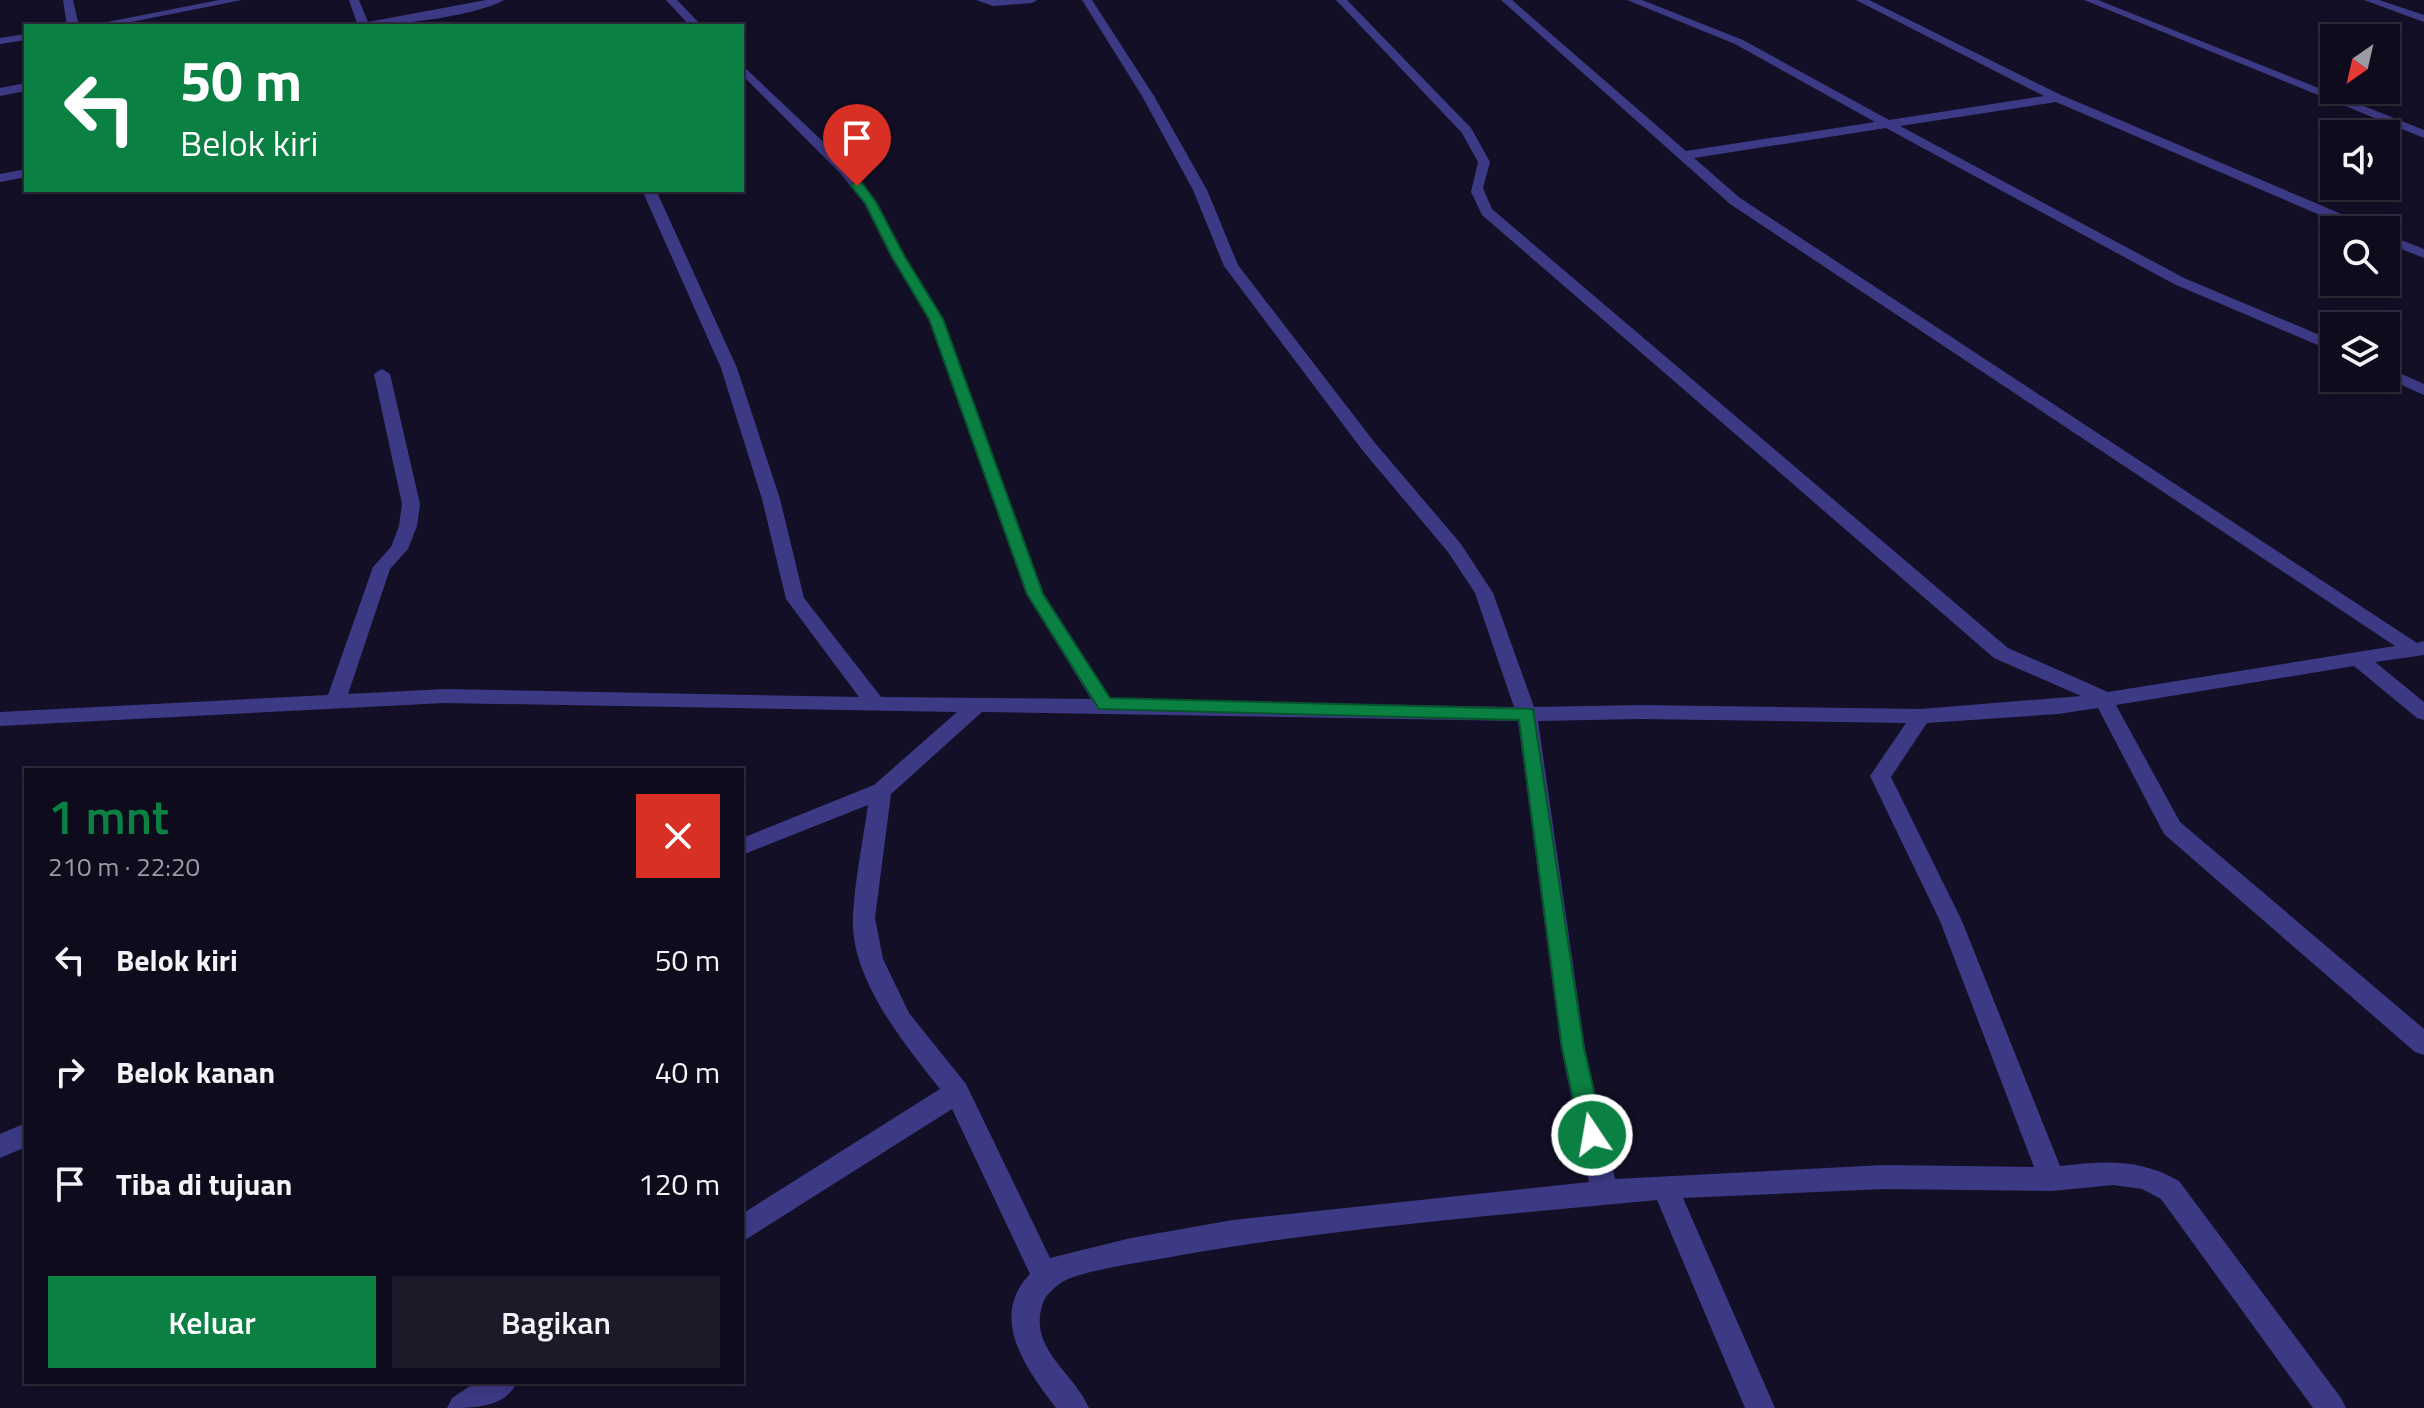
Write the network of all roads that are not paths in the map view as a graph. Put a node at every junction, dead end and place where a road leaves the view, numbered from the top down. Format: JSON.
{"nodes":[{"id":1,"x":68,"y":0,"type":"edge"},
{"id":2,"x":237,"y":0,"type":"edge"},
{"id":3,"x":354,"y":0,"type":"edge"},
{"id":4,"x":499,"y":0,"type":"edge"},
{"id":5,"x":671,"y":0,"type":"edge"},
{"id":6,"x":981,"y":0,"type":"edge"},
{"id":7,"x":1032,"y":0,"type":"edge"},
{"id":8,"x":1087,"y":0,"type":"edge"},
{"id":9,"x":1341,"y":0,"type":"edge"},
{"id":10,"x":1506,"y":0,"type":"edge"},
{"id":11,"x":1632,"y":0,"type":"edge"},
{"id":12,"x":1861,"y":0,"type":"edge"},
{"id":13,"x":2089,"y":0,"type":"edge"},
{"id":14,"x":2369,"y":0,"type":"edge"},
{"id":15,"x":2424,"y":19,"type":"edge"},
{"id":16,"x":73,"y":24,"type":"edge"},
{"id":17,"x":120,"y":24,"type":"edge"},
{"id":18,"x":363,"y":24,"type":"edge"},
{"id":19,"x":376,"y":24,"type":"edge"},
{"id":20,"x":694,"y":24,"type":"edge"},
{"id":21,"x":24,"y":37,"type":"edge"},
{"id":22,"x":0,"y":41,"type":"edge"},
{"id":23,"x":744,"y":70,"type":"edge"},
{"id":24,"x":24,"y":87,"type":"edge"},
{"id":25,"x":0,"y":92,"type":"edge"},
{"id":26,"x":2057,"y":98,"type":"junction"},
{"id":27,"x":1887,"y":125,"type":"junction"},
{"id":28,"x":2424,"y":134,"type":"edge"},
{"id":29,"x":1681,"y":156,"type":"junction"},
{"id":30,"x":24,"y":173,"type":"edge"},
{"id":31,"x":0,"y":178,"type":"edge"},
{"id":32,"x":650,"y":192,"type":"edge"},
{"id":33,"x":2334,"y":216,"type":"edge"},
{"id":34,"x":2400,"y":244,"type":"edge"},
{"id":35,"x":2424,"y":254,"type":"edge"},
{"id":36,"x":2320,"y":341,"type":"edge"},
{"id":37,"x":382,"y":374,"type":"dead end"},
{"id":38,"x":2400,"y":379,"type":"edge"},
{"id":39,"x":2424,"y":390,"type":"edge"},
{"id":40,"x":2418,"y":649,"type":"edge"},
{"id":41,"x":2357,"y":658,"type":"junction"},
{"id":42,"x":2103,"y":698,"type":"junction"},
{"id":43,"x":335,"y":702,"type":"junction"},
{"id":44,"x":875,"y":703,"type":"junction"},
{"id":45,"x":978,"y":704,"type":"junction"},
{"id":46,"x":1105,"y":705,"type":"junction"},
{"id":47,"x":2424,"y":713,"type":"edge"},
{"id":48,"x":1527,"y":714,"type":"junction"},
{"id":49,"x":1921,"y":716,"type":"junction"},
{"id":50,"x":0,"y":719,"type":"edge"},
{"id":51,"x":881,"y":791,"type":"junction"},
{"id":52,"x":744,"y":846,"type":"edge"},
{"id":53,"x":2424,"y":1044,"type":"edge"},
{"id":54,"x":957,"y":1092,"type":"junction"},
{"id":55,"x":24,"y":1136,"type":"edge"},
{"id":56,"x":0,"y":1146,"type":"edge"},
{"id":57,"x":2052,"y":1179,"type":"junction"},
{"id":58,"x":1665,"y":1187,"type":"junction"},
{"id":59,"x":1605,"y":1194,"type":"junction"},
{"id":60,"x":744,"y":1228,"type":"edge"},
{"id":61,"x":1045,"y":1277,"type":"junction"},
{"id":62,"x":500,"y":1384,"type":"edge"},
{"id":63,"x":462,"y":1408,"type":"edge"},
{"id":64,"x":1074,"y":1408,"type":"edge"},
{"id":65,"x":1760,"y":1408,"type":"edge"},
{"id":66,"x":2331,"y":1408,"type":"edge"}],
"edges":[{"from":1,"to":16,"type":"street"},
{"from":2,"to":17,"type":"street"},
{"from":3,"to":18,"type":"street"},
{"from":4,"to":19,"type":"street"},
{"from":5,"to":20,"type":"street"},
{"from":6,"to":7,"type":"street"},
{"from":8,"to":48,"type":"street"},
{"from":9,"to":42,"type":"street"},
{"from":10,"to":29,"type":"street"},
{"from":11,"to":27,"type":"street"},
{"from":12,"to":26,"type":"street"},
{"from":13,"to":28,"type":"street"},
{"from":14,"to":15,"type":"street"},
{"from":21,"to":22,"type":"street"},
{"from":23,"to":46,"type":"street"},
{"from":24,"to":25,"type":"street"},
{"from":26,"to":27,"type":"street"},
{"from":26,"to":33,"type":"street"},
{"from":27,"to":29,"type":"street"},
{"from":27,"to":36,"type":"street"},
{"from":29,"to":40,"type":"street"},
{"from":30,"to":31,"type":"street"},
{"from":32,"to":44,"type":"street"},
{"from":34,"to":35,"type":"street"},
{"from":37,"to":43,"type":"street"},
{"from":38,"to":39,"type":"street"},
{"from":40,"to":41,"type":"street"},
{"from":41,"to":42,"type":"street"},
{"from":41,"to":47,"type":"street"},
{"from":42,"to":49,"type":"street"},
{"from":42,"to":53,"type":"street"},
{"from":43,"to":44,"type":"street"},
{"from":43,"to":50,"type":"street"},
{"from":44,"to":45,"type":"street"},
{"from":45,"to":46,"type":"street"},
{"from":45,"to":51,"type":"street"},
{"from":46,"to":48,"type":"street"},
{"from":48,"to":49,"type":"street"},
{"from":48,"to":59,"type":"street"},
{"from":49,"to":57,"type":"street"},
{"from":51,"to":52,"type":"street"},
{"from":51,"to":54,"type":"street"},
{"from":54,"to":60,"type":"street"},
{"from":54,"to":61,"type":"street"},
{"from":55,"to":56,"type":"street"},
{"from":57,"to":58,"type":"street"},
{"from":57,"to":66,"type":"street"},
{"from":58,"to":59,"type":"street"},
{"from":58,"to":65,"type":"street"},
{"from":59,"to":61,"type":"street"},
{"from":61,"to":64,"type":"street"},
{"from":62,"to":63,"type":"street"}]}
